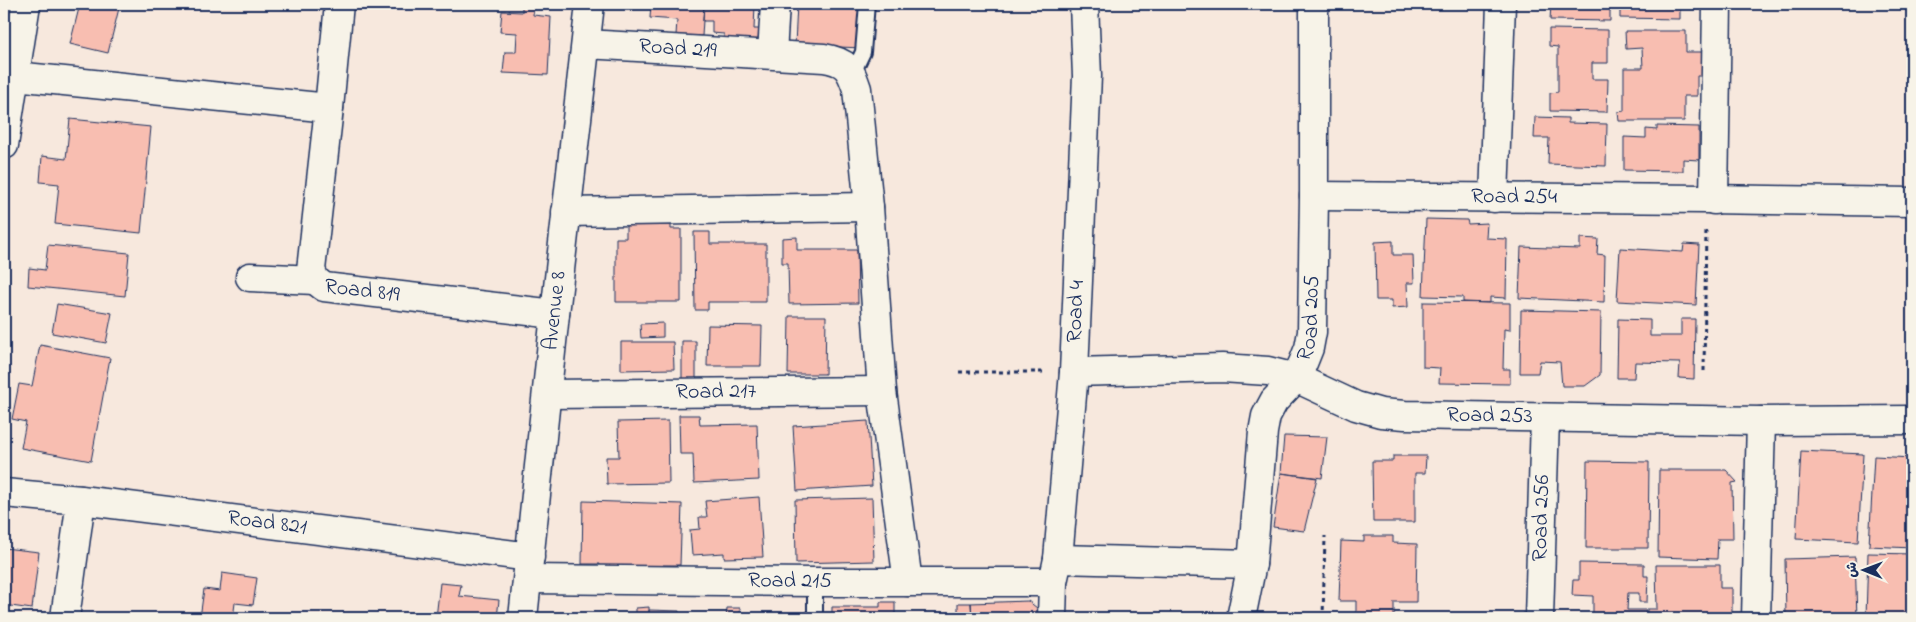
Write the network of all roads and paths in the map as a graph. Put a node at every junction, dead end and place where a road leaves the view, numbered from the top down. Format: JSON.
{"nodes":[{"id":1,"x":26,"y":4,"type":"edge"},
{"id":2,"x":339,"y":4,"type":"edge"},
{"id":3,"x":590,"y":4,"type":"edge"},
{"id":4,"x":775,"y":4,"type":"edge"},
{"id":5,"x":867,"y":4,"type":"edge"},
{"id":6,"x":1084,"y":4,"type":"edge"},
{"id":7,"x":1314,"y":4,"type":"edge"},
{"id":8,"x":1500,"y":4,"type":"edge"},
{"id":9,"x":1717,"y":4,"type":"edge"},
{"id":10,"x":586,"y":44,"type":"junction"},
{"id":11,"x":772,"y":54,"type":"junction"},
{"id":12,"x":846,"y":68,"type":"junction"},
{"id":13,"x":15,"y":76,"type":"junction"},
{"id":14,"x":329,"y":108,"type":"junction"},
{"id":15,"x":4,"y":145,"type":"edge"},
{"id":16,"x":1314,"y":196,"type":"junction"},
{"id":17,"x":1494,"y":198,"type":"junction"},
{"id":18,"x":1711,"y":199,"type":"junction"},
{"id":19,"x":1912,"y":202,"type":"edge"},
{"id":20,"x":869,"y":206,"type":"junction"},
{"id":21,"x":566,"y":212,"type":"junction"},
{"id":22,"x":250,"y":277,"type":"dead end"},
{"id":23,"x":315,"y":280,"type":"junction"},
{"id":24,"x":555,"y":314,"type":"junction"},
{"id":25,"x":959,"y":372,"type":"dead end"},
{"id":26,"x":1074,"y":372,"type":"junction"},
{"id":27,"x":1704,"y":372,"type":"dead end"},
{"id":28,"x":1296,"y":378,"type":"junction"},
{"id":29,"x":882,"y":392,"type":"junction"},
{"id":30,"x":548,"y":394,"type":"junction"},
{"id":31,"x":1545,"y":418,"type":"junction"},
{"id":32,"x":1912,"y":420,"type":"edge"},
{"id":33,"x":1761,"y":421,"type":"junction"},
{"id":34,"x":4,"y":493,"type":"edge"},
{"id":35,"x":81,"y":500,"type":"junction"},
{"id":36,"x":1325,"y":536,"type":"dead end"},
{"id":37,"x":1252,"y":564,"type":"junction"},
{"id":38,"x":529,"y":568,"type":"junction"},
{"id":39,"x":1056,"y":570,"type":"junction"},
{"id":40,"x":815,"y":582,"type":"junction"},
{"id":41,"x":908,"y":582,"type":"junction"},
{"id":42,"x":65,"y":618,"type":"edge"},
{"id":43,"x":523,"y":618,"type":"edge"},
{"id":44,"x":815,"y":618,"type":"edge"},
{"id":45,"x":1052,"y":618,"type":"edge"},
{"id":46,"x":1241,"y":618,"type":"edge"},
{"id":47,"x":1324,"y":618,"type":"edge"},
{"id":48,"x":1539,"y":618,"type":"edge"},
{"id":49,"x":1756,"y":618,"type":"edge"}],
"edges":[{"from":1,"to":13,"type":"street"},
{"from":2,"to":14,"type":"street","name":"Road 819"},
{"from":3,"to":10,"type":"street","name":"Avenue 8"},
{"from":4,"to":11,"type":"street"},
{"from":5,"to":12,"type":"lane"},
{"from":6,"to":26,"type":"street","name":"Road 4"},
{"from":7,"to":16,"type":"street","name":"Road 205"},
{"from":8,"to":17,"type":"street"},
{"from":9,"to":18,"type":"street"},
{"from":10,"to":11,"type":"street","name":"Road 219"},
{"from":10,"to":21,"type":"street","name":"Avenue 8"},
{"from":11,"to":12,"type":"street","name":"Road 219"},
{"from":12,"to":20,"type":"street"},
{"from":13,"to":14,"type":"street"},
{"from":13,"to":15,"type":"street"},
{"from":14,"to":23,"type":"street","name":"Road 819"},
{"from":16,"to":17,"type":"street","name":"Road 254"},
{"from":16,"to":28,"type":"street","name":"Road 205"},
{"from":17,"to":18,"type":"street","name":"Road 254"},
{"from":18,"to":19,"type":"street","name":"Road 254"},
{"from":18,"to":27,"type":"path"},
{"from":20,"to":21,"type":"street"},
{"from":20,"to":29,"type":"street"},
{"from":21,"to":24,"type":"street","name":"Avenue 8"},
{"from":22,"to":23,"type":"street"},
{"from":23,"to":24,"type":"street","name":"Road 819"},
{"from":24,"to":30,"type":"street","name":"Avenue 8"},
{"from":25,"to":26,"type":"path"},
{"from":26,"to":28,"type":"street","name":"Road 253"},
{"from":26,"to":39,"type":"street","name":"Road 4"},
{"from":28,"to":31,"type":"street","name":"Road 253"},
{"from":28,"to":37,"type":"street","name":"Road 205"},
{"from":29,"to":30,"type":"street","name":"Road 217"},
{"from":29,"to":41,"type":"street"},
{"from":30,"to":38,"type":"street","name":"Avenue 8"},
{"from":31,"to":33,"type":"street","name":"Road 253"},
{"from":31,"to":48,"type":"street","name":"Road 256"},
{"from":32,"to":33,"type":"street","name":"Road 253"},
{"from":33,"to":49,"type":"street"},
{"from":34,"to":35,"type":"street","name":"Road 821"},
{"from":35,"to":38,"type":"street","name":"Road 821"},
{"from":35,"to":42,"type":"street"},
{"from":36,"to":47,"type":"path"},
{"from":37,"to":39,"type":"street","name":"Road 215"},
{"from":37,"to":46,"type":"street","name":"Road 205"},
{"from":38,"to":40,"type":"street","name":"Road 215"},
{"from":38,"to":43,"type":"street","name":"Avenue 8"},
{"from":39,"to":41,"type":"street","name":"Road 215"},
{"from":39,"to":45,"type":"street","name":"Road 4"},
{"from":40,"to":41,"type":"street","name":"Road 215"},
{"from":40,"to":44,"type":"lane"}]}
